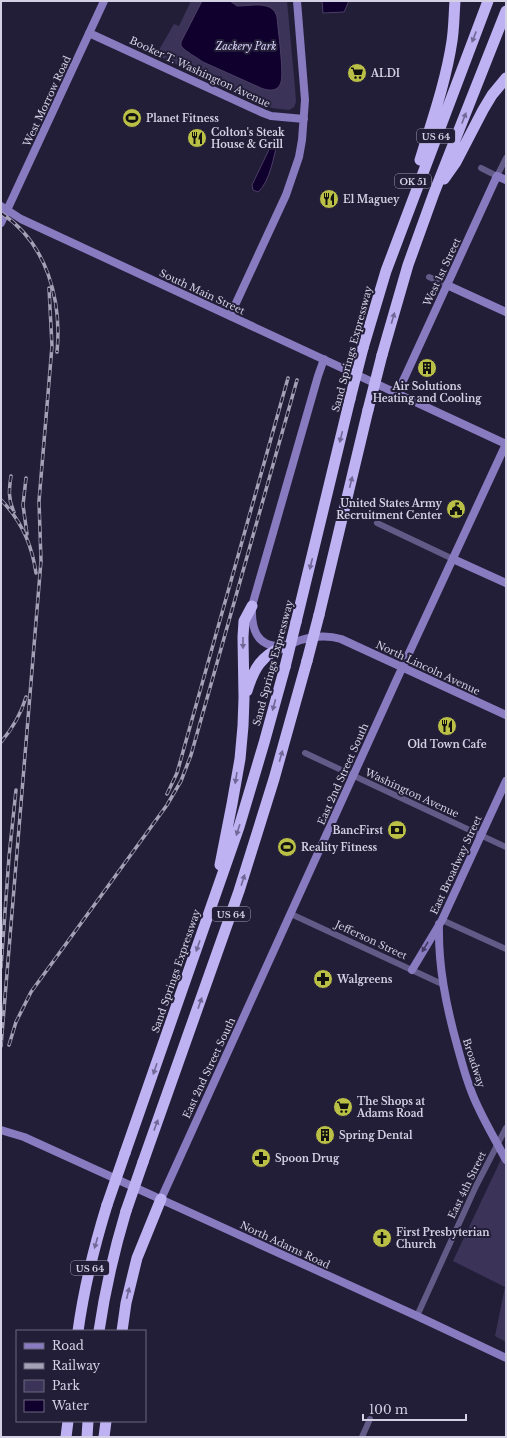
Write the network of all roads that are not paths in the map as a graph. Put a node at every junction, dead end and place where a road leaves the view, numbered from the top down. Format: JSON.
{"nodes":[{"id":1,"x":104,"y":1,"type":"edge"},
{"id":2,"x":297,"y":1,"type":"edge"},
{"id":3,"x":455,"y":1,"type":"edge"},
{"id":4,"x":488,"y":1,"type":"edge"},
{"id":5,"x":506,"y":11,"type":"edge"},
{"id":6,"x":90,"y":33,"type":"junction"},
{"id":7,"x":506,"y":78,"type":"edge"},
{"id":8,"x":304,"y":119,"type":"junction"},
{"id":9,"x":506,"y":158,"type":"edge"},
{"id":10,"x":481,"y":168,"type":"dead end"},
{"id":11,"x":497,"y":176,"type":"junction"},
{"id":12,"x":506,"y":180,"type":"edge"},
{"id":13,"x":434,"y":194,"type":"junction"},
{"id":14,"x":4,"y":208,"type":"edge"},
{"id":15,"x":1,"y":223,"type":"edge"},
{"id":16,"x":386,"y":271,"type":"junction"},
{"id":17,"x":429,"y":277,"type":"dead end"},
{"id":18,"x":447,"y":285,"type":"junction"},
{"id":19,"x":506,"y":312,"type":"edge"},
{"id":20,"x":230,"y":316,"type":"junction"},
{"id":21,"x":324,"y":359,"type":"junction"},
{"id":22,"x":397,"y":394,"type":"junction"},
{"id":23,"x":506,"y":444,"type":"edge"},
{"id":24,"x":377,"y":524,"type":"dead end"},
{"id":25,"x":453,"y":559,"type":"junction"},
{"id":26,"x":506,"y":583,"type":"edge"},
{"id":27,"x":252,"y":606,"type":"junction"},
{"id":28,"x":284,"y":646,"type":"junction"},
{"id":29,"x":403,"y":667,"type":"junction"},
{"id":30,"x":244,"y":698,"type":"junction"},
{"id":31,"x":506,"y":715,"type":"edge"},
{"id":32,"x":305,"y":754,"type":"dead end"},
{"id":33,"x":353,"y":777,"type":"junction"},
{"id":34,"x":506,"y":782,"type":"edge"},
{"id":35,"x":481,"y":835,"type":"junction"},
{"id":36,"x":506,"y":846,"type":"edge"},
{"id":37,"x":211,"y":909,"type":"junction"},
{"id":38,"x":291,"y":914,"type":"junction"},
{"id":39,"x":440,"y":922,"type":"junction"},
{"id":40,"x":506,"y":949,"type":"edge"},
{"id":41,"x":412,"y":970,"type":"junction"},
{"id":42,"x":442,"y":984,"type":"junction"},
{"id":43,"x":506,"y":1128,"type":"edge"},
{"id":44,"x":1,"y":1130,"type":"edge"},
{"id":45,"x":498,"y":1144,"type":"junction"},
{"id":46,"x":506,"y":1160,"type":"edge"},
{"id":47,"x":161,"y":1199,"type":"junction"},
{"id":48,"x":417,"y":1316,"type":"junction"},
{"id":49,"x":78,"y":1330,"type":"edge"},
{"id":50,"x":99,"y":1330,"type":"edge"},
{"id":51,"x":122,"y":1330,"type":"edge"},
{"id":52,"x":506,"y":1358,"type":"edge"},
{"id":53,"x":370,"y":1419,"type":"dead end"},
{"id":54,"x":68,"y":1422,"type":"edge"},
{"id":55,"x":88,"y":1422,"type":"edge"},
{"id":56,"x":106,"y":1422,"type":"edge"},
{"id":57,"x":66,"y":1437,"type":"edge"},
{"id":58,"x":87,"y":1437,"type":"edge"},
{"id":59,"x":104,"y":1437,"type":"edge"},
{"id":60,"x":362,"y":1437,"type":"edge"}],
"edges":[{"from":1,"to":6,"type":"street","name":"West Morrow Road"},
{"from":2,"to":8,"type":"street"},
{"from":3,"to":16,"type":"highway","number":"OK 51"},
{"from":4,"to":16,"type":"highway","name":"Sand Springs Expressway","number":"US 64","one_way":true},
{"from":13,"to":5,"type":"highway","number":"US 64","one_way":true},
{"from":6,"to":8,"type":"street","name":"Booker T. Washington Avenue"},
{"from":6,"to":14,"type":"street","name":"West Morrow Road"},
{"from":7,"to":13,"type":"highway","number":"OK 51"},
{"from":8,"to":20,"type":"street"},
{"from":9,"to":11,"type":"street","name":"West 1st Street"},
{"from":10,"to":11,"type":"street"},
{"from":11,"to":12,"type":"street"},
{"from":11,"to":18,"type":"street","name":"West 1st Street"},
{"from":50,"to":13,"type":"highway","number":"US 64","one_way":true,"bridge":true},
{"from":14,"to":15,"type":"street","name":"West Morrow Road"},
{"from":14,"to":20,"type":"street","name":"South Main Street"},
{"from":16,"to":37,"type":"highway","name":"Sand Springs Expressway","number":"US 64","one_way":true,"bridge":true},
{"from":17,"to":18,"type":"street"},
{"from":18,"to":19,"type":"street"},
{"from":18,"to":22,"type":"street","name":"West 1st Street"},
{"from":20,"to":21,"type":"street","name":"South Main Street"},
{"from":21,"to":22,"type":"street","name":"South Main Street"},
{"from":21,"to":27,"type":"street"},
{"from":22,"to":23,"type":"street","name":"South Main Street"},
{"from":23,"to":25,"type":"street","name":"East 2nd Street South"},
{"from":24,"to":25,"type":"street"},
{"from":25,"to":26,"type":"street"},
{"from":25,"to":29,"type":"street","name":"East 2nd Street South"},
{"from":27,"to":28,"type":"street"},
{"from":27,"to":30,"type":"highway","one_way":true},
{"from":28,"to":29,"type":"street","name":"North Lincoln Avenue"},
{"from":28,"to":30,"type":"highway"},
{"from":29,"to":31,"type":"street","name":"North Lincoln Avenue"},
{"from":29,"to":33,"type":"street","name":"East 2nd Street South"},
{"from":30,"to":37,"type":"highway","one_way":true},
{"from":32,"to":33,"type":"street","name":"Washington Avenue"},
{"from":33,"to":35,"type":"street","name":"Washington Avenue"},
{"from":33,"to":38,"type":"street","name":"East 2nd Street South"},
{"from":34,"to":35,"type":"street","name":"East Broadway Street"},
{"from":35,"to":36,"type":"street","name":"Washington Avenue"},
{"from":35,"to":39,"type":"street","name":"East Broadway Street"},
{"from":37,"to":49,"type":"highway","name":"Sand Springs Expressway","number":"US 64","one_way":true,"bridge":true},
{"from":38,"to":41,"type":"street","name":"Jefferson Street"},
{"from":38,"to":47,"type":"street","name":"East 2nd Street South"},
{"from":39,"to":40,"type":"street"},
{"from":39,"to":41,"type":"street","one_way":true},
{"from":39,"to":42,"type":"street","name":"East Broadway Street"},
{"from":41,"to":42,"type":"street","name":"Jefferson Street"},
{"from":42,"to":45,"type":"street","name":"Broadway"},
{"from":43,"to":45,"type":"street","name":"East 4th Street"},
{"from":44,"to":47,"type":"street","name":"North Adams Road"},
{"from":45,"to":46,"type":"street","name":"Broadway"},
{"from":45,"to":48,"type":"street","name":"East 4th Street"},
{"from":47,"to":48,"type":"street","name":"North Adams Road"},
{"from":51,"to":47,"type":"highway","one_way":true},
{"from":48,"to":52,"type":"street","name":"North Adams Road"},
{"from":53,"to":60,"type":"street"},
{"from":54,"to":57,"type":"highway"},
{"from":55,"to":58,"type":"highway"},
{"from":56,"to":59,"type":"highway"}]}
